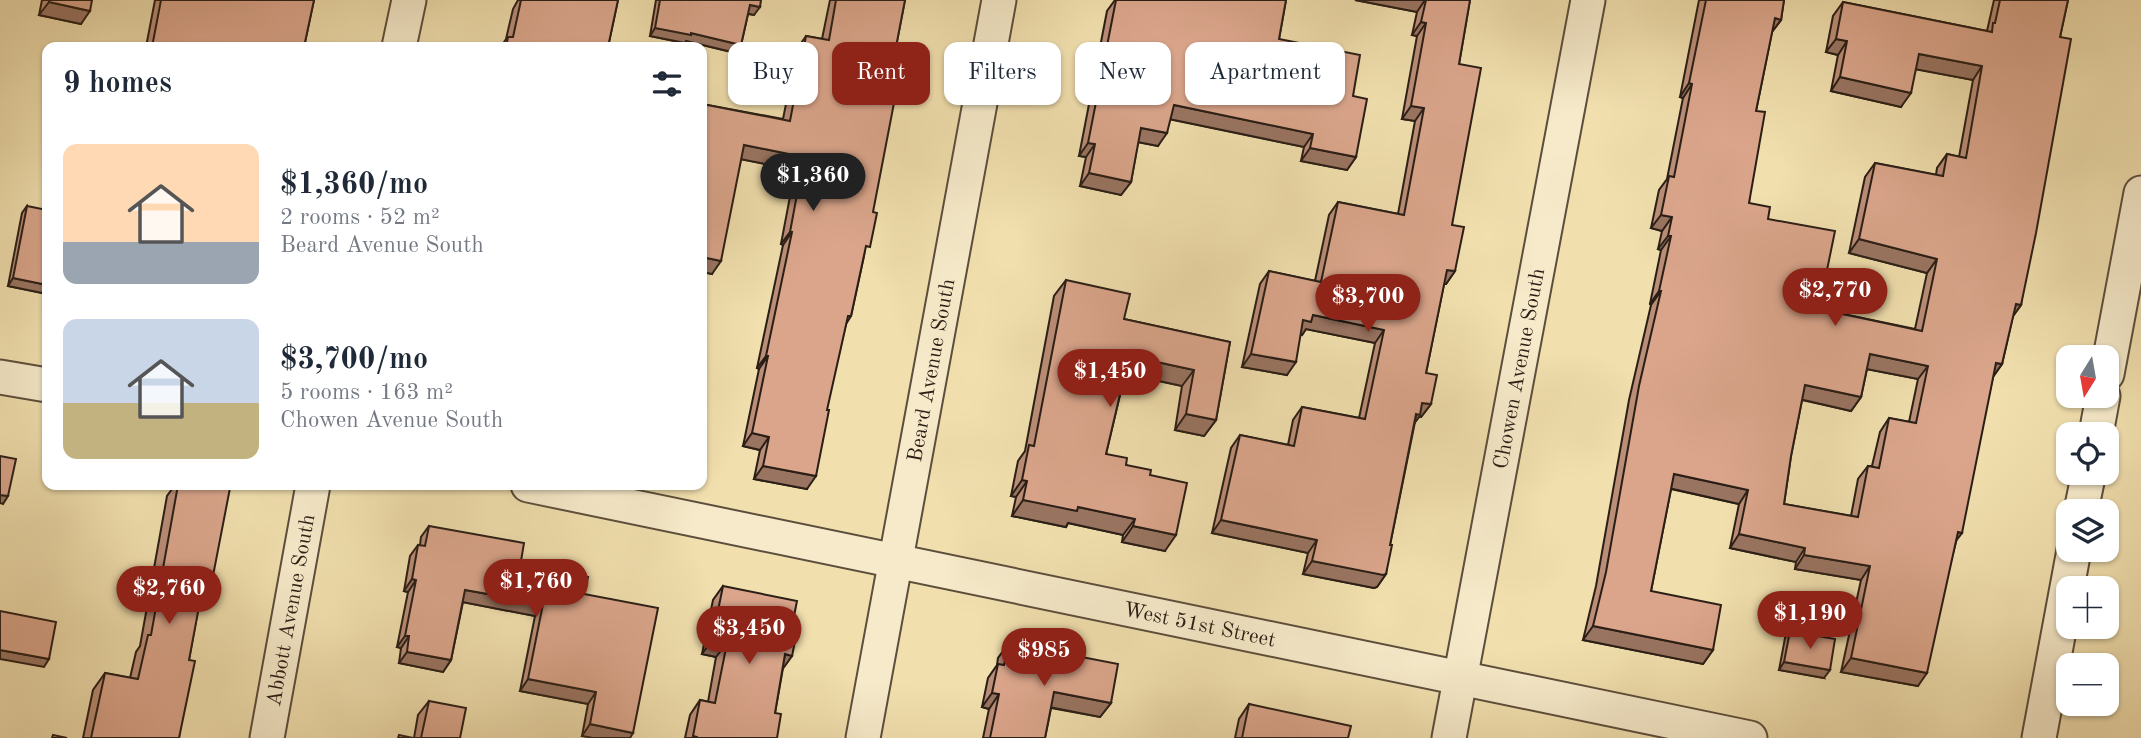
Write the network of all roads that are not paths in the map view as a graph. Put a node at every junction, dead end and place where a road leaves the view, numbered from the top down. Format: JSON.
{"nodes":[{"id":1,"x":409,"y":0,"type":"edge"},
{"id":2,"x":999,"y":0,"type":"edge"},
{"id":3,"x":1588,"y":0,"type":"edge"},
{"id":4,"x":400,"y":42,"type":"edge"},
{"id":5,"x":2141,"y":193,"type":"edge"},
{"id":6,"x":2112,"y":345,"type":"edge"},
{"id":7,"x":0,"y":377,"type":"edge"},
{"id":8,"x":42,"y":385,"type":"edge"},
{"id":9,"x":312,"y":490,"type":"edge"},
{"id":10,"x":552,"y":490,"type":"edge"},
{"id":11,"x":897,"y":561,"type":"junction"},
{"id":12,"x":2072,"y":562,"type":"edge"},
{"id":13,"x":1460,"y":678,"type":"junction"},
{"id":14,"x":267,"y":738,"type":"edge"},
{"id":15,"x":863,"y":738,"type":"edge"},
{"id":16,"x":1449,"y":738,"type":"edge"},
{"id":17,"x":1750,"y":738,"type":"edge"},
{"id":18,"x":2039,"y":738,"type":"edge"}],
"edges":[{"from":1,"to":4,"type":"street"},
{"from":2,"to":11,"type":"street","name":"Beard Avenue South"},
{"from":3,"to":13,"type":"street","name":"Chowen Avenue South"},
{"from":5,"to":6,"type":"street"},
{"from":7,"to":8,"type":"street"},
{"from":9,"to":14,"type":"street","name":"Abbott Avenue South"},
{"from":10,"to":11,"type":"street","name":"West 51st Street"},
{"from":11,"to":13,"type":"street","name":"West 51st Street"},
{"from":11,"to":15,"type":"street","name":"Beard Avenue South"},
{"from":12,"to":18,"type":"street"},
{"from":13,"to":16,"type":"street","name":"Chowen Avenue South"},
{"from":13,"to":17,"type":"street","name":"West 51st Street"}]}
